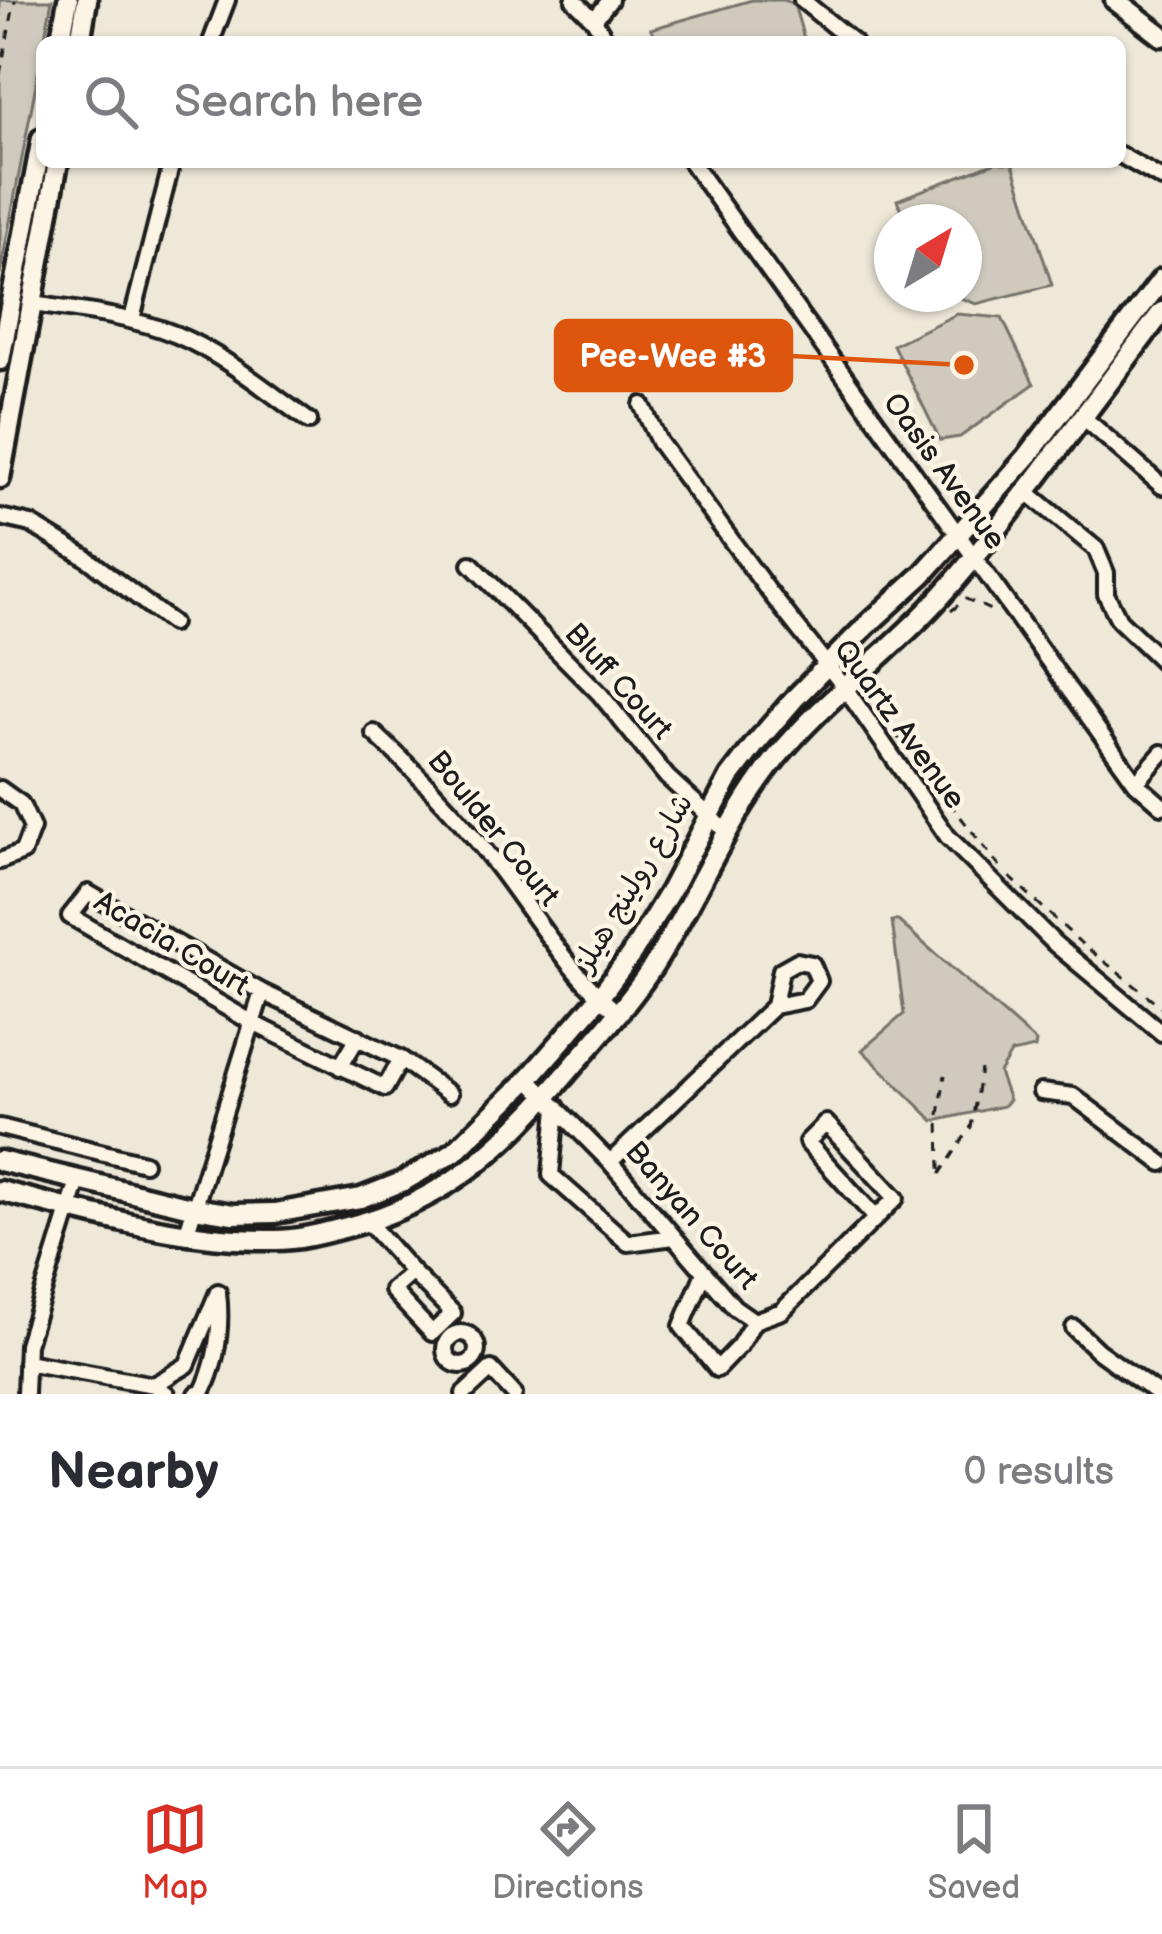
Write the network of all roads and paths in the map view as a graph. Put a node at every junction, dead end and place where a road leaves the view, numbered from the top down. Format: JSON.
{"nodes":[{"id":1,"x":15,"y":0,"type":"edge"},
{"id":2,"x":68,"y":0,"type":"edge"},
{"id":3,"x":87,"y":0,"type":"edge"},
{"id":4,"x":227,"y":0,"type":"edge"},
{"id":5,"x":574,"y":0,"type":"edge"},
{"id":6,"x":610,"y":0,"type":"edge"},
{"id":7,"x":802,"y":0,"type":"edge"},
{"id":8,"x":1115,"y":0,"type":"edge"},
{"id":9,"x":594,"y":20,"type":"junction"},
{"id":10,"x":61,"y":36,"type":"edge"},
{"id":11,"x":81,"y":36,"type":"edge"},
{"id":12,"x":214,"y":36,"type":"edge"},
{"id":13,"x":603,"y":36,"type":"edge"},
{"id":14,"x":846,"y":36,"type":"edge"},
{"id":15,"x":1162,"y":36,"type":"edge"},
{"id":16,"x":0,"y":74,"type":"edge"},
{"id":17,"x":1126,"y":158,"type":"edge"},
{"id":18,"x":36,"y":168,"type":"edge"},
{"id":19,"x":57,"y":168,"type":"edge"},
{"id":20,"x":170,"y":168,"type":"edge"},
{"id":21,"x":695,"y":168,"type":"edge"},
{"id":22,"x":1162,"y":179,"type":"edge"},
{"id":23,"x":1162,"y":279,"type":"edge"},
{"id":24,"x":32,"y":304,"type":"junction"},
{"id":25,"x":1162,"y":312,"type":"edge"},
{"id":26,"x":132,"y":320,"type":"junction"},
{"id":27,"x":0,"y":360,"type":"edge"},
{"id":28,"x":642,"y":405,"type":"dead end"},
{"id":29,"x":1082,"y":417,"type":"junction"},
{"id":30,"x":309,"y":421,"type":"dead end"},
{"id":31,"x":0,"y":478,"type":"edge"},
{"id":32,"x":1162,"y":486,"type":"edge"},
{"id":33,"x":1026,"y":491,"type":"junction"},
{"id":34,"x":0,"y":518,"type":"edge"},
{"id":35,"x":958,"y":535,"type":"junction"},
{"id":36,"x":975,"y":558,"type":"junction"},
{"id":37,"x":471,"y":564,"type":"dead end"},
{"id":38,"x":950,"y":612,"type":"dead end"},
{"id":39,"x":1002,"y":615,"type":"dead end"},
{"id":40,"x":172,"y":623,"type":"dead end"},
{"id":41,"x":1162,"y":661,"type":"edge"},
{"id":42,"x":828,"y":668,"type":"junction"},
{"id":43,"x":845,"y":688,"type":"junction"},
{"id":44,"x":888,"y":725,"type":"dead end"},
{"id":45,"x":374,"y":733,"type":"dead end"},
{"id":46,"x":1162,"y":753,"type":"edge"},
{"id":47,"x":1136,"y":783,"type":"junction"},
{"id":48,"x":0,"y":789,"type":"edge"},
{"id":49,"x":1162,"y":806,"type":"edge"},
{"id":50,"x":708,"y":817,"type":"junction"},
{"id":51,"x":728,"y":833,"type":"junction"},
{"id":52,"x":0,"y":861,"type":"edge"},
{"id":53,"x":262,"y":992,"type":"junction"},
{"id":54,"x":598,"y":998,"type":"junction"},
{"id":55,"x":774,"y":1006,"type":"dead end"},
{"id":56,"x":1162,"y":1007,"type":"edge"},
{"id":57,"x":618,"y":1013,"type":"junction"},
{"id":58,"x":253,"y":1023,"type":"junction"},
{"id":59,"x":1162,"y":1034,"type":"edge"},
{"id":60,"x":358,"y":1036,"type":"junction"},
{"id":61,"x":401,"y":1058,"type":"junction"},
{"id":62,"x":340,"y":1067,"type":"junction"},
{"id":63,"x":981,"y":1069,"type":"dead end"},
{"id":64,"x":945,"y":1075,"type":"dead end"},
{"id":65,"x":529,"y":1079,"type":"junction"},
{"id":66,"x":1042,"y":1092,"type":"dead end"},
{"id":67,"x":449,"y":1094,"type":"dead end"},
{"id":68,"x":552,"y":1102,"type":"junction"},
{"id":69,"x":0,"y":1126,"type":"edge"},
{"id":70,"x":0,"y":1162,"type":"edge"},
{"id":71,"x":610,"y":1162,"type":"junction"},
{"id":72,"x":144,"y":1163,"type":"dead end"},
{"id":73,"x":1162,"y":1163,"type":"edge"},
{"id":74,"x":78,"y":1180,"type":"junction"},
{"id":75,"x":0,"y":1191,"type":"edge"},
{"id":76,"x":194,"y":1208,"type":"junction"},
{"id":77,"x":70,"y":1209,"type":"junction"},
{"id":78,"x":876,"y":1218,"type":"junction"},
{"id":79,"x":368,"y":1222,"type":"junction"},
{"id":80,"x":186,"y":1235,"type":"junction"},
{"id":81,"x":674,"y":1237,"type":"junction"},
{"id":82,"x":412,"y":1272,"type":"junction"},
{"id":83,"x":704,"y":1273,"type":"junction"},
{"id":84,"x":754,"y":1321,"type":"junction"},
{"id":85,"x":1074,"y":1328,"type":"dead end"},
{"id":86,"x":447,"y":1330,"type":"junction"},
{"id":87,"x":26,"y":1362,"type":"junction"},
{"id":88,"x":482,"y":1378,"type":"junction"},
{"id":89,"x":160,"y":1390,"type":"edge"},
{"id":90,"x":1160,"y":1393,"type":"edge"},
{"id":91,"x":25,"y":1394,"type":"edge"},
{"id":92,"x":197,"y":1394,"type":"edge"},
{"id":93,"x":464,"y":1394,"type":"edge"},
{"id":94,"x":514,"y":1394,"type":"edge"}],
"edges":[{"from":1,"to":16,"type":"path"},
{"from":2,"to":10,"type":"main road"},
{"from":3,"to":11,"type":"main road"},
{"from":4,"to":12,"type":"street"},
{"from":5,"to":9,"type":"street"},
{"from":6,"to":9,"type":"street"},
{"from":7,"to":14,"type":"street"},
{"from":8,"to":15,"type":"main road"},
{"from":9,"to":13,"type":"street"},
{"from":17,"to":22,"type":"street"},
{"from":18,"to":27,"type":"main road"},
{"from":19,"to":24,"type":"main road"},
{"from":20,"to":26,"type":"street"},
{"from":21,"to":35,"type":"street","name":"Oasis Avenue"},
{"from":23,"to":35,"type":"main road","name":"شارع رولينج هيلز"},
{"from":24,"to":26,"type":"street"},
{"from":24,"to":31,"type":"main road"},
{"from":25,"to":29,"type":"main road","name":"شارع رولينج هيلز"},
{"from":26,"to":30,"type":"street"},
{"from":28,"to":42,"type":"street","name":"Quartz Avenue"},
{"from":29,"to":32,"type":"street"},
{"from":29,"to":33,"type":"main road","name":"شارع رولينج هيلز"},
{"from":33,"to":36,"type":"main road","name":"شارع رولينج هيلز"},
{"from":33,"to":41,"type":"street"},
{"from":34,"to":40,"type":"street"},
{"from":35,"to":36,"type":"street","name":"Oasis Avenue"},
{"from":35,"to":42,"type":"main road","name":"شارع رولينج هيلز"},
{"from":36,"to":43,"type":"main road","name":"شارع رولينج هيلز"},
{"from":36,"to":47,"type":"street","name":"Oasis Avenue"},
{"from":37,"to":50,"type":"street","name":"Bluff Court"},
{"from":38,"to":39,"type":"path"},
{"from":42,"to":43,"type":"street","name":"Quartz Avenue"},
{"from":42,"to":50,"type":"main road","name":"شارع رولينج هيلز"},
{"from":43,"to":51,"type":"main road","name":"شارع رولينج هيلز"},
{"from":43,"to":59,"type":"street","name":"Quartz Avenue"},
{"from":44,"to":56,"type":"path"},
{"from":45,"to":54,"type":"street","name":"Boulder Court"},
{"from":46,"to":47,"type":"street"},
{"from":47,"to":49,"type":"street","name":"Oasis Avenue"},
{"from":48,"to":52,"type":"street"},
{"from":50,"to":51,"type":"street","name":"Bluff Court"},
{"from":50,"to":54,"type":"main road","name":"شارع رولينج هيلز"},
{"from":51,"to":57,"type":"main road","name":"شارع رولينج هيلز"},
{"from":53,"to":58,"type":"street","name":"Acacia Court"},
{"from":53,"to":58,"type":"street","name":"Acacia Court"},
{"from":53,"to":60,"type":"street","name":"Acacia Court"},
{"from":54,"to":57,"type":"street","name":"Boulder Court"},
{"from":54,"to":65,"type":"main road","name":"شارع رولينج هيلز"},
{"from":55,"to":71,"type":"street"},
{"from":57,"to":68,"type":"main road","name":"شارع رولينج هيلز"},
{"from":58,"to":62,"type":"street","name":"Acacia Court"},
{"from":58,"to":76,"type":"street","name":"Acacia Court"},
{"from":60,"to":61,"type":"street","name":"Acacia Court"},
{"from":60,"to":62,"type":"street"},
{"from":61,"to":62,"type":"street","name":"Acacia Court"},
{"from":61,"to":67,"type":"street","name":"Acacia Court"},
{"from":63,"to":64,"type":"path"},
{"from":65,"to":68,"type":"street","name":"Banyan Court"},
{"from":65,"to":76,"type":"main road","name":"شارع رولينج هيلز"},
{"from":66,"to":73,"type":"street"},
{"from":68,"to":71,"type":"street","name":"Banyan Court"},
{"from":68,"to":79,"type":"main road","name":"شارع رولينج هيلز"},
{"from":68,"to":81,"type":"street"},
{"from":69,"to":72,"type":"street"},
{"from":70,"to":74,"type":"main road","name":"شارع رولينج هيلز"},
{"from":71,"to":81,"type":"street","name":"Banyan Court"},
{"from":74,"to":76,"type":"main road","name":"شارع رولينج هيلز"},
{"from":74,"to":77,"type":"street"},
{"from":75,"to":77,"type":"main road","name":"شارع رولينج هيلز"},
{"from":76,"to":80,"type":"street","name":"Acacia Court"},
{"from":77,"to":80,"type":"main road","name":"شارع رولينج هيلز"},
{"from":77,"to":87,"type":"street"},
{"from":78,"to":78,"type":"street"},
{"from":78,"to":84,"type":"street","name":"Banyan Court"},
{"from":79,"to":80,"type":"main road","name":"شارع رولينج هيلز"},
{"from":79,"to":82,"type":"street"},
{"from":81,"to":83,"type":"street","name":"Banyan Court"},
{"from":82,"to":86,"type":"street"},
{"from":82,"to":86,"type":"street"},
{"from":83,"to":84,"type":"street","name":"Banyan Court"},
{"from":83,"to":84,"type":"street"},
{"from":85,"to":90,"type":"street"},
{"from":86,"to":88,"type":"street"},
{"from":87,"to":89,"type":"street"},
{"from":87,"to":91,"type":"street"},
{"from":88,"to":93,"type":"street"},
{"from":88,"to":94,"type":"street"},
{"from":89,"to":92,"type":"street"}]}
